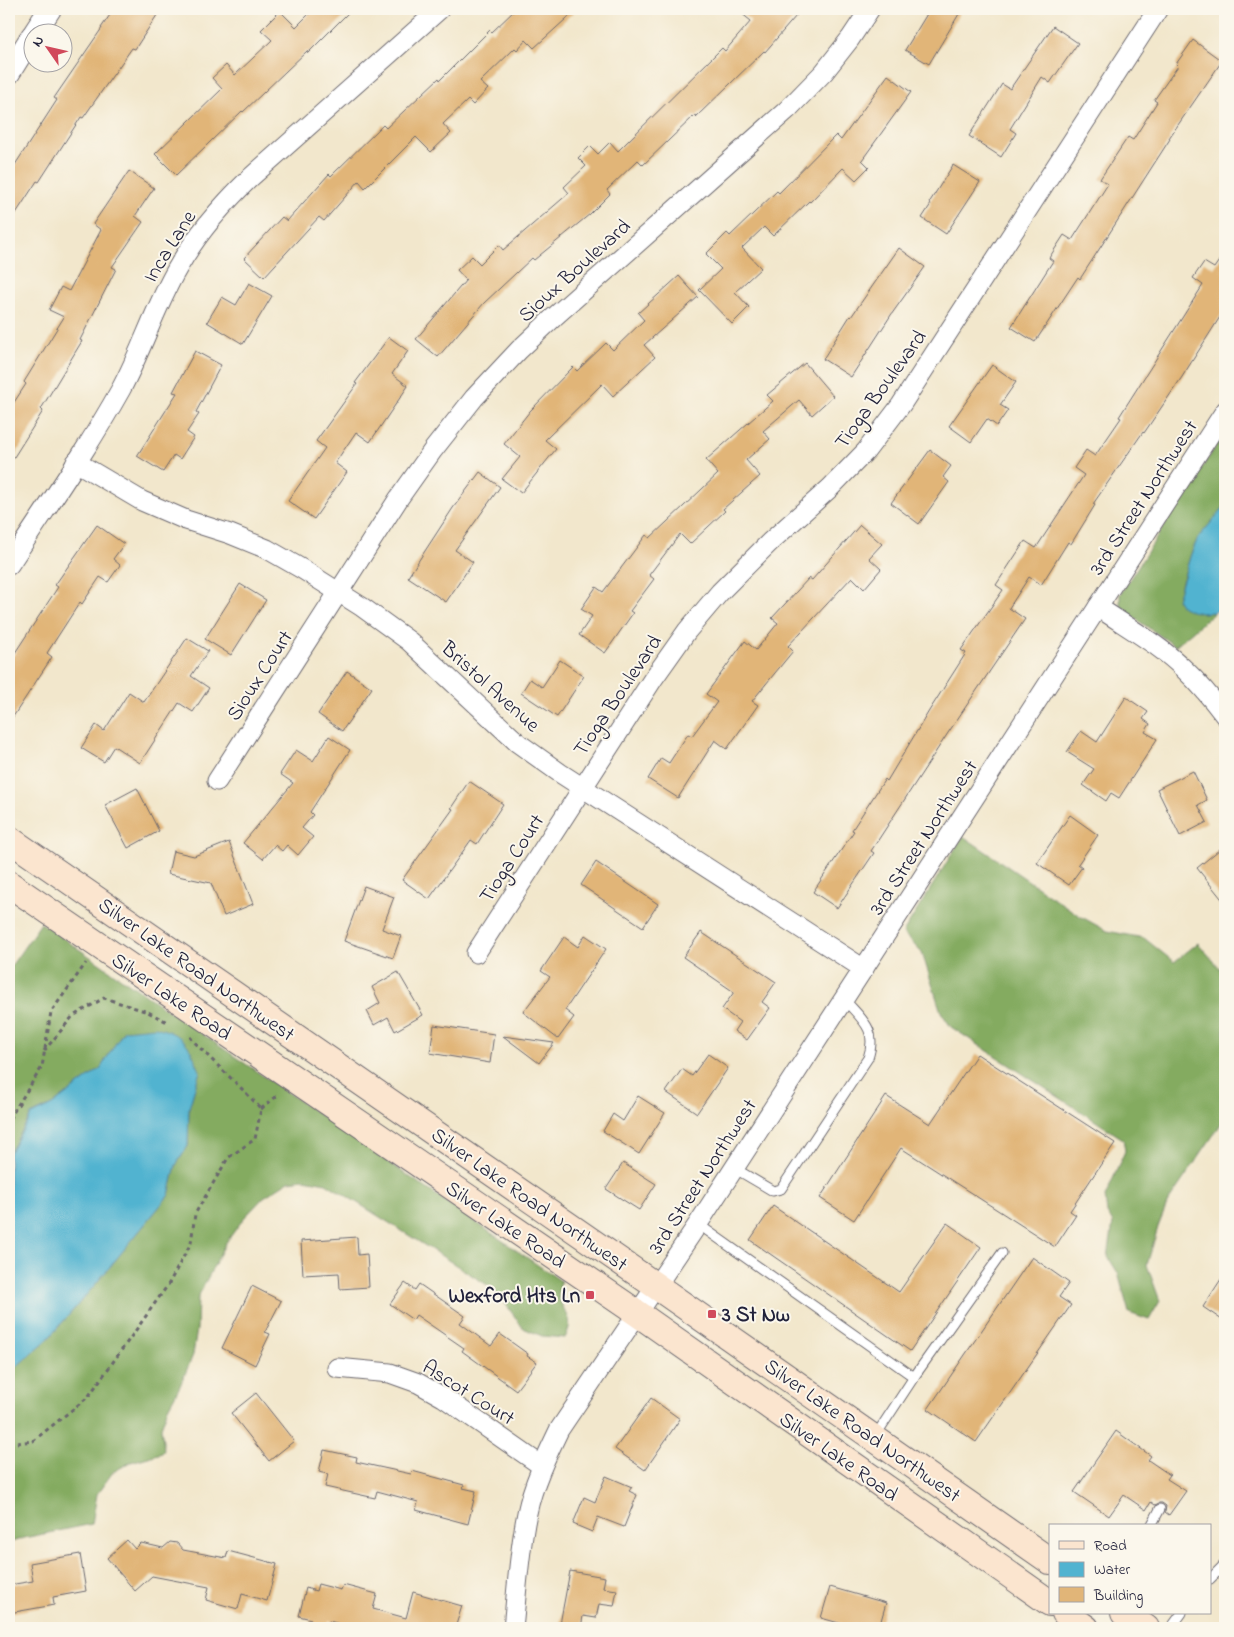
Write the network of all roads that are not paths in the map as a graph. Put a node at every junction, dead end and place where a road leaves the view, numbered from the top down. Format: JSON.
{"nodes":[{"id":1,"x":50,"y":9,"type":"edge"},
{"id":2,"x":440,"y":9,"type":"edge"},
{"id":3,"x":870,"y":9,"type":"edge"},
{"id":4,"x":1158,"y":9,"type":"edge"},
{"id":5,"x":42,"y":22,"type":"edge"},
{"id":6,"x":22,"y":52,"type":"edge"},
{"id":7,"x":9,"y":73,"type":"edge"},
{"id":8,"x":1225,"y":411,"type":"edge"},
{"id":9,"x":76,"y":462,"type":"junction"},
{"id":10,"x":9,"y":565,"type":"edge"},
{"id":11,"x":338,"y":592,"type":"junction"},
{"id":12,"x":1098,"y":607,"type":"junction"},
{"id":13,"x":1225,"y":716,"type":"edge"},
{"id":14,"x":217,"y":781,"type":"dead end"},
{"id":15,"x":583,"y":788,"type":"junction"},
{"id":16,"x":9,"y":839,"type":"edge"},
{"id":17,"x":9,"y":884,"type":"edge"},
{"id":18,"x":476,"y":953,"type":"dead end"},
{"id":19,"x":864,"y":969,"type":"junction"},
{"id":20,"x":844,"y":999,"type":"junction"},
{"id":21,"x":734,"y":1168,"type":"junction"},
{"id":22,"x":698,"y":1224,"type":"junction"},
{"id":23,"x":1002,"y":1253,"type":"dead end"},
{"id":24,"x":656,"y":1286,"type":"junction"},
{"id":25,"x":637,"y":1313,"type":"junction"},
{"id":26,"x":337,"y":1368,"type":"dead end"},
{"id":27,"x":914,"y":1377,"type":"junction"},
{"id":28,"x":874,"y":1438,"type":"junction"},
{"id":29,"x":542,"y":1466,"type":"junction"},
{"id":30,"x":1160,"y":1509,"type":"dead end"},
{"id":31,"x":1152,"y":1524,"type":"edge"},
{"id":32,"x":1049,"y":1560,"type":"edge"},
{"id":33,"x":1225,"y":1564,"type":"edge"},
{"id":34,"x":1212,"y":1577,"type":"edge"},
{"id":35,"x":1049,"y":1602,"type":"edge"},
{"id":36,"x":1066,"y":1614,"type":"edge"},
{"id":37,"x":1125,"y":1614,"type":"edge"},
{"id":38,"x":1181,"y":1614,"type":"edge"},
{"id":39,"x":514,"y":1628,"type":"edge"},
{"id":40,"x":1086,"y":1628,"type":"edge"},
{"id":41,"x":1146,"y":1628,"type":"edge"},
{"id":42,"x":1171,"y":1628,"type":"edge"}],
"edges":[{"from":1,"to":5,"type":"street"},
{"from":2,"to":9,"type":"street","name":"Inca Lane"},
{"from":3,"to":11,"type":"street","name":"Sioux Boulevard"},
{"from":4,"to":15,"type":"street","name":"Tioga Boulevard"},
{"from":6,"to":7,"type":"street"},
{"from":8,"to":12,"type":"street","name":"3rd Street Northwest"},
{"from":9,"to":10,"type":"street","name":"Inca Lane"},
{"from":9,"to":11,"type":"street","name":"Bristol Avenue"},
{"from":11,"to":14,"type":"street","name":"Sioux Court"},
{"from":11,"to":15,"type":"street","name":"Bristol Avenue"},
{"from":12,"to":13,"type":"street"},
{"from":12,"to":19,"type":"street","name":"3rd Street Northwest"},
{"from":15,"to":18,"type":"street","name":"Tioga Court"},
{"from":15,"to":19,"type":"street","name":"Bristol Avenue"},
{"from":16,"to":24,"type":"main road","name":"Silver Lake Road Northwest"},
{"from":17,"to":25,"type":"main road","name":"Silver Lake Road"},
{"from":19,"to":20,"type":"street","name":"3rd Street Northwest"},
{"from":20,"to":21,"type":"street","name":"3rd Street Northwest"},
{"from":20,"to":21,"type":"lane"},
{"from":21,"to":22,"type":"street","name":"3rd Street Northwest"},
{"from":22,"to":24,"type":"street","name":"3rd Street Northwest"},
{"from":22,"to":27,"type":"lane"},
{"from":23,"to":27,"type":"lane"},
{"from":24,"to":25,"type":"street","name":"3rd Street Northwest"},
{"from":24,"to":28,"type":"main road","name":"Silver Lake Road Northwest"},
{"from":25,"to":29,"type":"street","name":"3rd Street Northwest"},
{"from":25,"to":35,"type":"main road","name":"Silver Lake Road"},
{"from":26,"to":29,"type":"street","name":"Ascot Court"},
{"from":27,"to":28,"type":"lane"},
{"from":28,"to":32,"type":"main road","name":"Silver Lake Road Northwest"},
{"from":29,"to":39,"type":"street","name":"3rd Street Northwest"},
{"from":30,"to":31,"type":"lane"},
{"from":33,"to":34,"type":"lane"},
{"from":36,"to":40,"type":"main road"},
{"from":37,"to":41,"type":"main road"},
{"from":38,"to":42,"type":"lane"}]}
